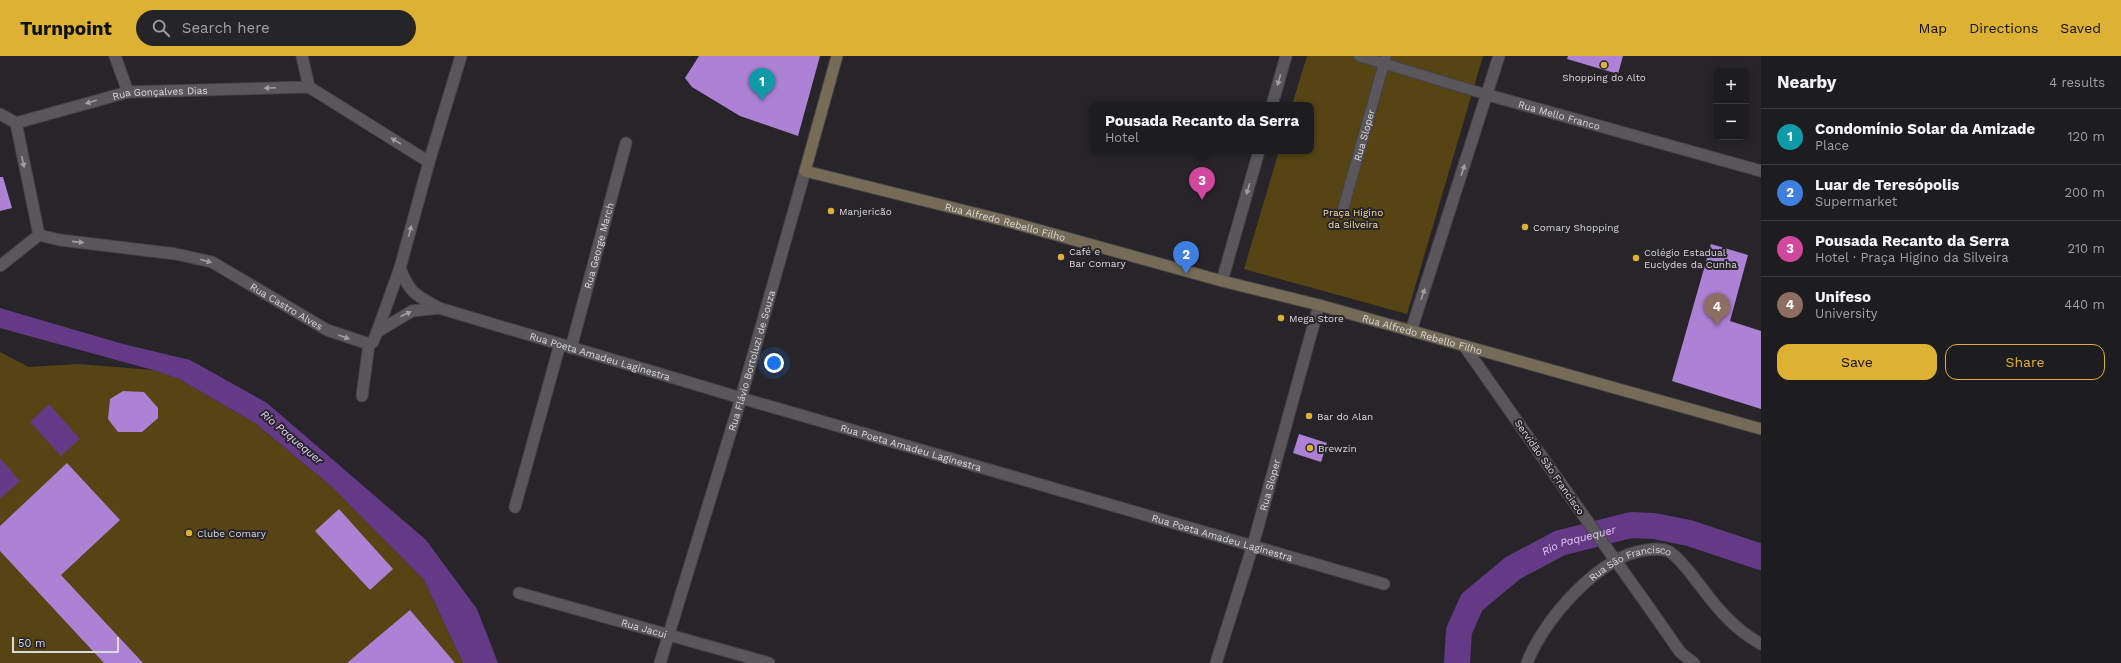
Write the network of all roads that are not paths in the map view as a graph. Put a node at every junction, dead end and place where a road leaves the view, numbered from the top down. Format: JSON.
{"nodes":[{"id":1,"x":115,"y":56,"type":"edge"},
{"id":2,"x":302,"y":56,"type":"edge"},
{"id":3,"x":461,"y":56,"type":"edge"},
{"id":4,"x":837,"y":56,"type":"edge"},
{"id":5,"x":1286,"y":56,"type":"edge"},
{"id":6,"x":1358,"y":56,"type":"edge"},
{"id":7,"x":1499,"y":56,"type":"edge"},
{"id":8,"x":1385,"y":59,"type":"edge"},
{"id":9,"x":309,"y":87,"type":"junction"},
{"id":10,"x":128,"y":92,"type":"junction"},
{"id":11,"x":1488,"y":95,"type":"junction"},
{"id":12,"x":1273,"y":102,"type":"edge"},
{"id":13,"x":0,"y":114,"type":"edge"},
{"id":14,"x":16,"y":124,"type":"junction"},
{"id":15,"x":626,"y":143,"type":"dead end"},
{"id":16,"x":1258,"y":154,"type":"edge"},
{"id":17,"x":428,"y":162,"type":"junction"},
{"id":18,"x":805,"y":171,"type":"junction"},
{"id":19,"x":1761,"y":171,"type":"edge"},
{"id":20,"x":1342,"y":213,"type":"dead end"},
{"id":21,"x":39,"y":236,"type":"junction"},
{"id":22,"x":0,"y":266,"type":"edge"},
{"id":23,"x":400,"y":268,"type":"junction"},
{"id":24,"x":1222,"y":281,"type":"junction"},
{"id":25,"x":1319,"y":305,"type":"junction"},
{"id":26,"x":439,"y":308,"type":"junction"},
{"id":27,"x":1411,"y":331,"type":"junction"},
{"id":28,"x":377,"y":332,"type":"junction"},
{"id":29,"x":369,"y":344,"type":"junction"},
{"id":30,"x":560,"y":344,"type":"junction"},
{"id":31,"x":1464,"y":347,"type":"junction"},
{"id":32,"x":571,"y":348,"type":"junction"},
{"id":33,"x":362,"y":396,"type":"dead end"},
{"id":34,"x":741,"y":398,"type":"junction"},
{"id":35,"x":1761,"y":429,"type":"edge"},
{"id":36,"x":515,"y":507,"type":"dead end"},
{"id":37,"x":1253,"y":545,"type":"junction"},
{"id":38,"x":1384,"y":584,"type":"dead end"},
{"id":39,"x":519,"y":593,"type":"dead end"},
{"id":40,"x":668,"y":634,"type":"junction"},
{"id":41,"x":1761,"y":644,"type":"edge"},
{"id":42,"x":660,"y":663,"type":"edge"},
{"id":43,"x":770,"y":663,"type":"edge"},
{"id":44,"x":1216,"y":663,"type":"edge"},
{"id":45,"x":1527,"y":663,"type":"edge"},
{"id":46,"x":1694,"y":663,"type":"edge"}],
"edges":[{"from":1,"to":10,"type":"street"},
{"from":2,"to":9,"type":"street"},
{"from":3,"to":17,"type":"street"},
{"from":4,"to":18,"type":"main road","name":"Rua Flávio Bortoluzi de Souza"},
{"from":5,"to":12,"type":"street","one_way":true},
{"from":6,"to":8,"type":"street","name":"Rua Mello Franco"},
{"from":7,"to":11,"type":"street"},
{"from":8,"to":11,"type":"street","name":"Rua Mello Franco"},
{"from":8,"to":20,"type":"street","name":"Rua Sloper"},
{"from":9,"to":10,"type":"street","name":"Rua Gonçalves Dias","one_way":true},
{"from":17,"to":9,"type":"street","one_way":true},
{"from":10,"to":14,"type":"street","name":"Rua Gonçalves Dias","one_way":true},
{"from":11,"to":19,"type":"street","name":"Rua Mello Franco"},
{"from":27,"to":11,"type":"street","one_way":true},
{"from":13,"to":14,"type":"street"},
{"from":14,"to":21,"type":"street","one_way":true},
{"from":15,"to":32,"type":"street","name":"Rua George March"},
{"from":16,"to":24,"type":"street","one_way":true},
{"from":23,"to":17,"type":"street","one_way":true},
{"from":18,"to":24,"type":"main road","name":"Rua Alfredo Rebello Filho"},
{"from":18,"to":34,"type":"street","name":"Rua Flávio Bortoluzi de Souza"},
{"from":21,"to":22,"type":"street"},
{"from":21,"to":29,"type":"street","name":"Rua Castro Alves","one_way":true},
{"from":23,"to":26,"type":"street","name":"Rua Poeta Amadeu Laginestra"},
{"from":23,"to":28,"type":"street"},
{"from":24,"to":25,"type":"main road","name":"Rua Alfredo Rebello Filho"},
{"from":25,"to":27,"type":"main road","name":"Rua Alfredo Rebello Filho"},
{"from":25,"to":37,"type":"street","name":"Rua Sloper"},
{"from":28,"to":26,"type":"street","name":"Rua Poeta Amadeu Laginestra","one_way":true},
{"from":26,"to":30,"type":"street","name":"Rua Poeta Amadeu Laginestra"},
{"from":27,"to":31,"type":"main road","name":"Rua Alfredo Rebello Filho"},
{"from":28,"to":29,"type":"street"},
{"from":29,"to":33,"type":"street"},
{"from":30,"to":32,"type":"street","name":"Rua Poeta Amadeu Laginestra"},
{"from":30,"to":36,"type":"street"},
{"from":31,"to":35,"type":"main road","name":"Rua Alfredo Rebello Filho"},
{"from":31,"to":46,"type":"street","name":"Servidão São Francisco","bridge":true},
{"from":32,"to":34,"type":"street","name":"Rua Poeta Amadeu Laginestra"},
{"from":34,"to":37,"type":"street","name":"Rua Poeta Amadeu Laginestra"},
{"from":34,"to":40,"type":"street","name":"Rua Flávio Bortoluzi de Souza"},
{"from":37,"to":38,"type":"street","name":"Rua Poeta Amadeu Laginestra"},
{"from":37,"to":44,"type":"street","name":"Rua Sloper"},
{"from":39,"to":40,"type":"street","name":"Rua Jacuí"},
{"from":40,"to":42,"type":"street","name":"Rua Flávio Bortoluzi de Souza"},
{"from":40,"to":43,"type":"street","name":"Rua Jacuí"},
{"from":41,"to":45,"type":"street","name":"Rua São Francisco"}]}
